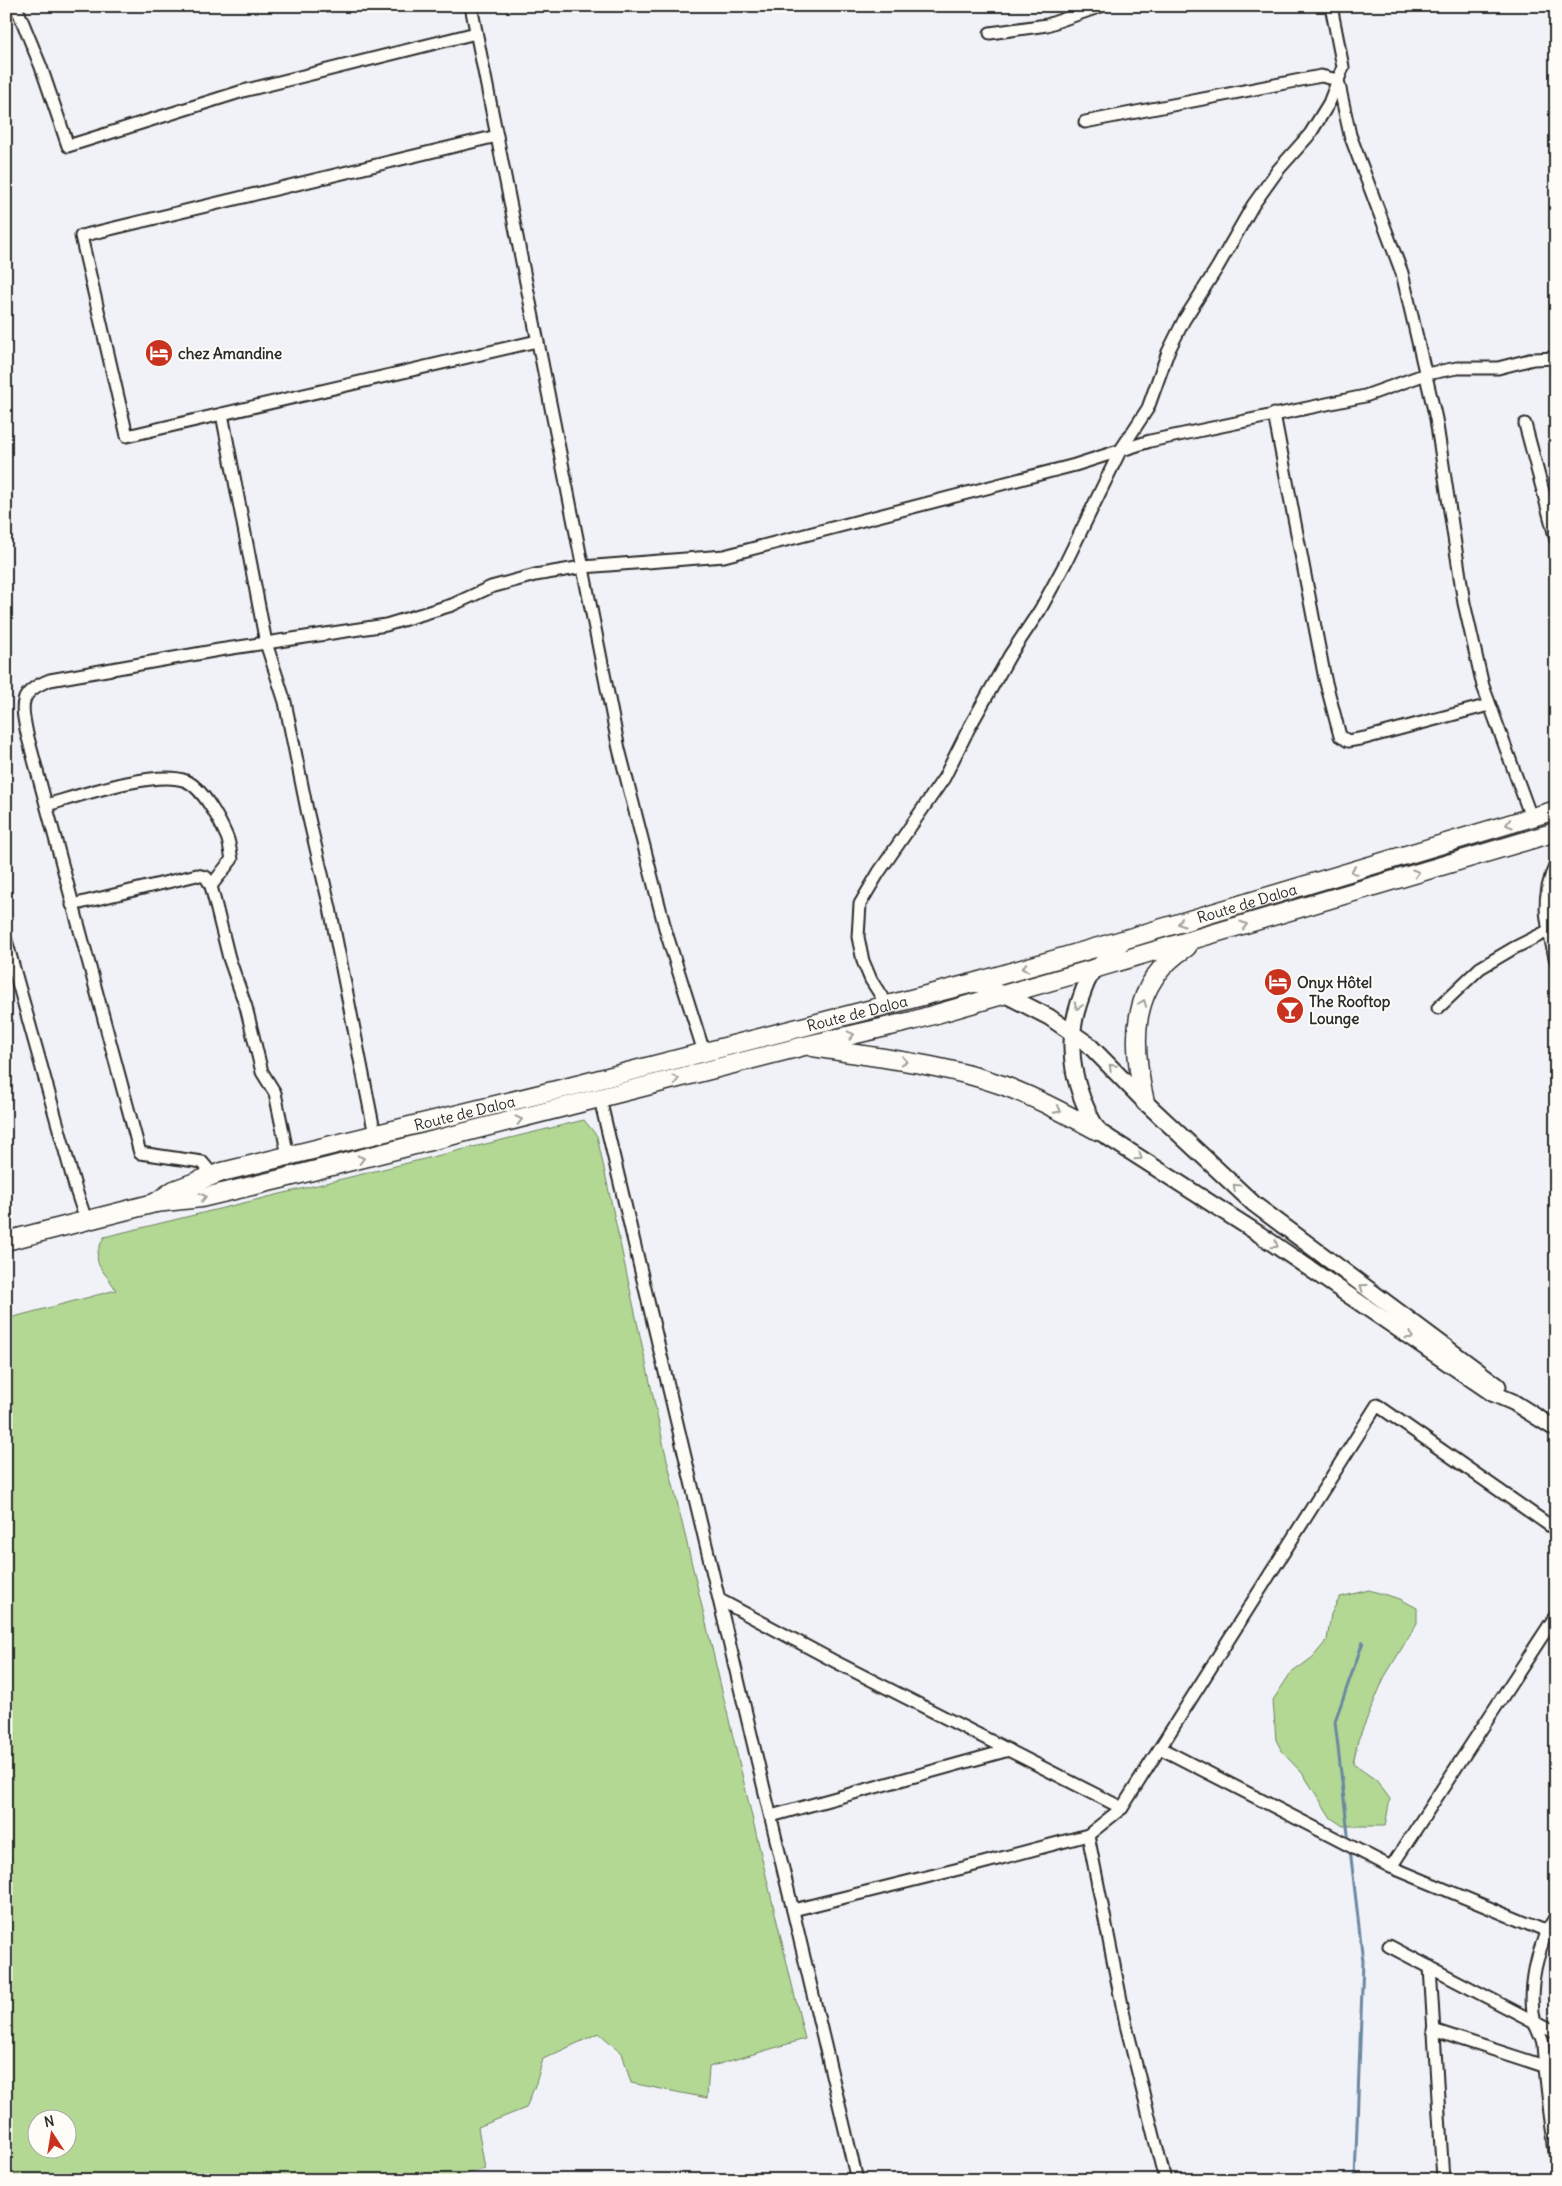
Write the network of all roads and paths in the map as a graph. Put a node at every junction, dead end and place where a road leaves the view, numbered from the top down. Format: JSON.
{"nodes":[{"id":1,"x":16,"y":6,"type":"edge"},
{"id":2,"x":471,"y":6,"type":"edge"},
{"id":3,"x":1101,"y":6,"type":"edge"},
{"id":4,"x":1331,"y":6,"type":"edge"},
{"id":5,"x":476,"y":33,"type":"junction"},
{"id":6,"x":990,"y":33,"type":"dead end"},
{"id":7,"x":1338,"y":80,"type":"junction"},
{"id":8,"x":1085,"y":122,"type":"dead end"},
{"id":9,"x":497,"y":136,"type":"junction"},
{"id":10,"x":537,"y":341,"type":"junction"},
{"id":11,"x":1556,"y":358,"type":"edge"},
{"id":12,"x":1426,"y":374,"type":"junction"},
{"id":13,"x":222,"y":414,"type":"junction"},
{"id":14,"x":1274,"y":414,"type":"junction"},
{"id":15,"x":1526,"y":424,"type":"dead end"},
{"id":16,"x":1120,"y":451,"type":"junction"},
{"id":17,"x":1556,"y":540,"type":"edge"},
{"id":18,"x":583,"y":567,"type":"junction"},
{"id":19,"x":266,"y":643,"type":"junction"},
{"id":20,"x":1489,"y":705,"type":"junction"},
{"id":21,"x":47,"y":805,"type":"junction"},
{"id":22,"x":1556,"y":810,"type":"edge"},
{"id":23,"x":1531,"y":817,"type":"junction"},
{"id":24,"x":1556,"y":832,"type":"edge"},
{"id":25,"x":1556,"y":864,"type":"edge"},
{"id":26,"x":211,"y":886,"type":"junction"},
{"id":27,"x":72,"y":905,"type":"junction"},
{"id":28,"x":1548,"y":931,"type":"junction"},
{"id":29,"x":1203,"y":937,"type":"junction"},
{"id":30,"x":1126,"y":939,"type":"junction"},
{"id":31,"x":6,"y":940,"type":"edge"},
{"id":32,"x":1556,"y":961,"type":"edge"},
{"id":33,"x":1097,"y":968,"type":"junction"},
{"id":34,"x":973,"y":983,"type":"junction"},
{"id":35,"x":1006,"y":995,"type":"junction"},
{"id":36,"x":887,"y":1005,"type":"junction"},
{"id":37,"x":1438,"y":1008,"type":"dead end"},
{"id":38,"x":1072,"y":1032,"type":"junction"},
{"id":39,"x":804,"y":1046,"type":"junction"},
{"id":40,"x":704,"y":1052,"type":"junction"},
{"id":41,"x":600,"y":1099,"type":"junction"},
{"id":42,"x":1145,"y":1102,"type":"junction"},
{"id":43,"x":1098,"y":1131,"type":"junction"},
{"id":44,"x":375,"y":1135,"type":"junction"},
{"id":45,"x":288,"y":1156,"type":"junction"},
{"id":46,"x":213,"y":1175,"type":"junction"},
{"id":47,"x":155,"y":1203,"type":"junction"},
{"id":48,"x":86,"y":1220,"type":"junction"},
{"id":49,"x":6,"y":1241,"type":"edge"},
{"id":50,"x":1513,"y":1402,"type":"junction"},
{"id":51,"x":1556,"y":1430,"type":"edge"},
{"id":52,"x":1556,"y":1530,"type":"edge"},
{"id":53,"x":720,"y":1600,"type":"junction"},
{"id":54,"x":1556,"y":1615,"type":"edge"},
{"id":55,"x":1160,"y":1748,"type":"junction"},
{"id":56,"x":1009,"y":1750,"type":"junction"},
{"id":57,"x":1122,"y":1808,"type":"junction"},
{"id":58,"x":771,"y":1816,"type":"junction"},
{"id":59,"x":1088,"y":1835,"type":"junction"},
{"id":60,"x":1391,"y":1867,"type":"junction"},
{"id":61,"x":793,"y":1910,"type":"junction"},
{"id":62,"x":1556,"y":1916,"type":"edge"},
{"id":63,"x":1545,"y":1930,"type":"junction"},
{"id":64,"x":1389,"y":1946,"type":"dead end"},
{"id":65,"x":1430,"y":1967,"type":"junction"},
{"id":66,"x":1535,"y":2023,"type":"junction"},
{"id":67,"x":1433,"y":2030,"type":"junction"},
{"id":68,"x":1556,"y":2034,"type":"edge"},
{"id":69,"x":1544,"y":2066,"type":"junction"},
{"id":70,"x":1556,"y":2160,"type":"edge"},
{"id":71,"x":857,"y":2180,"type":"edge"},
{"id":72,"x":1165,"y":2180,"type":"edge"},
{"id":73,"x":1443,"y":2180,"type":"edge"}],
"edges":[{"from":1,"to":5,"type":"street"},
{"from":2,"to":5,"type":"street"},
{"from":3,"to":6,"type":"street"},
{"from":4,"to":7,"type":"street"},
{"from":5,"to":9,"type":"street"},
{"from":7,"to":8,"type":"street"},
{"from":7,"to":12,"type":"street"},
{"from":7,"to":16,"type":"street"},
{"from":9,"to":10,"type":"street"},
{"from":9,"to":13,"type":"street"},
{"from":10,"to":13,"type":"street"},
{"from":10,"to":18,"type":"street"},
{"from":11,"to":12,"type":"street"},
{"from":12,"to":14,"type":"street"},
{"from":12,"to":20,"type":"street"},
{"from":13,"to":19,"type":"street"},
{"from":14,"to":16,"type":"street"},
{"from":14,"to":20,"type":"street"},
{"from":15,"to":17,"type":"street"},
{"from":16,"to":18,"type":"street"},
{"from":16,"to":36,"type":"street"},
{"from":18,"to":19,"type":"street"},
{"from":18,"to":40,"type":"street"},
{"from":19,"to":21,"type":"street"},
{"from":19,"to":44,"type":"street"},
{"from":20,"to":23,"type":"street"},
{"from":21,"to":26,"type":"street"},
{"from":21,"to":27,"type":"street"},
{"from":22,"to":23,"type":"highway","name":"Route de Daloa"},
{"from":23,"to":30,"type":"highway","name":"Route de Daloa","one_way":true},
{"from":29,"to":24,"type":"highway","name":"Route de Daloa","one_way":true},
{"from":25,"to":28,"type":"street"},
{"from":26,"to":27,"type":"street"},
{"from":26,"to":45,"type":"street"},
{"from":27,"to":46,"type":"street"},
{"from":28,"to":32,"type":"street"},
{"from":28,"to":37,"type":"street"},
{"from":29,"to":33,"type":"highway","name":"Route de Daloa"},
{"from":42,"to":29,"type":"highway","one_way":true},
{"from":30,"to":33,"type":"main road"},
{"from":30,"to":34,"type":"highway","name":"Route de Daloa","one_way":true},
{"from":31,"to":48,"type":"street"},
{"from":33,"to":35,"type":"highway","name":"Route de Daloa"},
{"from":33,"to":38,"type":"main road","one_way":true},
{"from":34,"to":35,"type":"main road"},
{"from":34,"to":36,"type":"highway","name":"Route de Daloa"},
{"from":35,"to":38,"type":"main road"},
{"from":39,"to":35,"type":"highway","name":"Route de Daloa","one_way":true},
{"from":36,"to":40,"type":"highway","name":"Route de Daloa"},
{"from":42,"to":38,"type":"main road","one_way":true},
{"from":38,"to":43,"type":"main road"},
{"from":41,"to":39,"type":"highway","name":"Route de Daloa","one_way":true},
{"from":39,"to":43,"type":"highway","one_way":true},
{"from":40,"to":44,"type":"highway","name":"Route de Daloa"},
{"from":47,"to":41,"type":"highway","name":"Route de Daloa","one_way":true},
{"from":41,"to":53,"type":"street"},
{"from":50,"to":42,"type":"main road","one_way":true},
{"from":43,"to":50,"type":"main road","one_way":true},
{"from":44,"to":45,"type":"highway","name":"Route de Daloa"},
{"from":45,"to":46,"type":"highway","name":"Route de Daloa"},
{"from":46,"to":47,"type":"highway","name":"Route de Daloa"},
{"from":47,"to":48,"type":"highway"},
{"from":48,"to":49,"type":"highway"},
{"from":50,"to":51,"type":"main road"},
{"from":52,"to":55,"type":"street"},
{"from":53,"to":56,"type":"street"},
{"from":53,"to":58,"type":"street"},
{"from":54,"to":60,"type":"street"},
{"from":55,"to":57,"type":"street"},
{"from":55,"to":60,"type":"street"},
{"from":56,"to":57,"type":"street"},
{"from":56,"to":58,"type":"street"},
{"from":57,"to":59,"type":"street"},
{"from":58,"to":61,"type":"street"},
{"from":59,"to":61,"type":"street"},
{"from":59,"to":72,"type":"street"},
{"from":60,"to":63,"type":"street"},
{"from":61,"to":71,"type":"street"},
{"from":62,"to":63,"type":"street"},
{"from":63,"to":66,"type":"street"},
{"from":64,"to":65,"type":"street"},
{"from":65,"to":66,"type":"street"},
{"from":65,"to":67,"type":"street"},
{"from":66,"to":68,"type":"street"},
{"from":66,"to":69,"type":"street"},
{"from":67,"to":69,"type":"street"},
{"from":67,"to":73,"type":"street"},
{"from":69,"to":70,"type":"street"}]}
